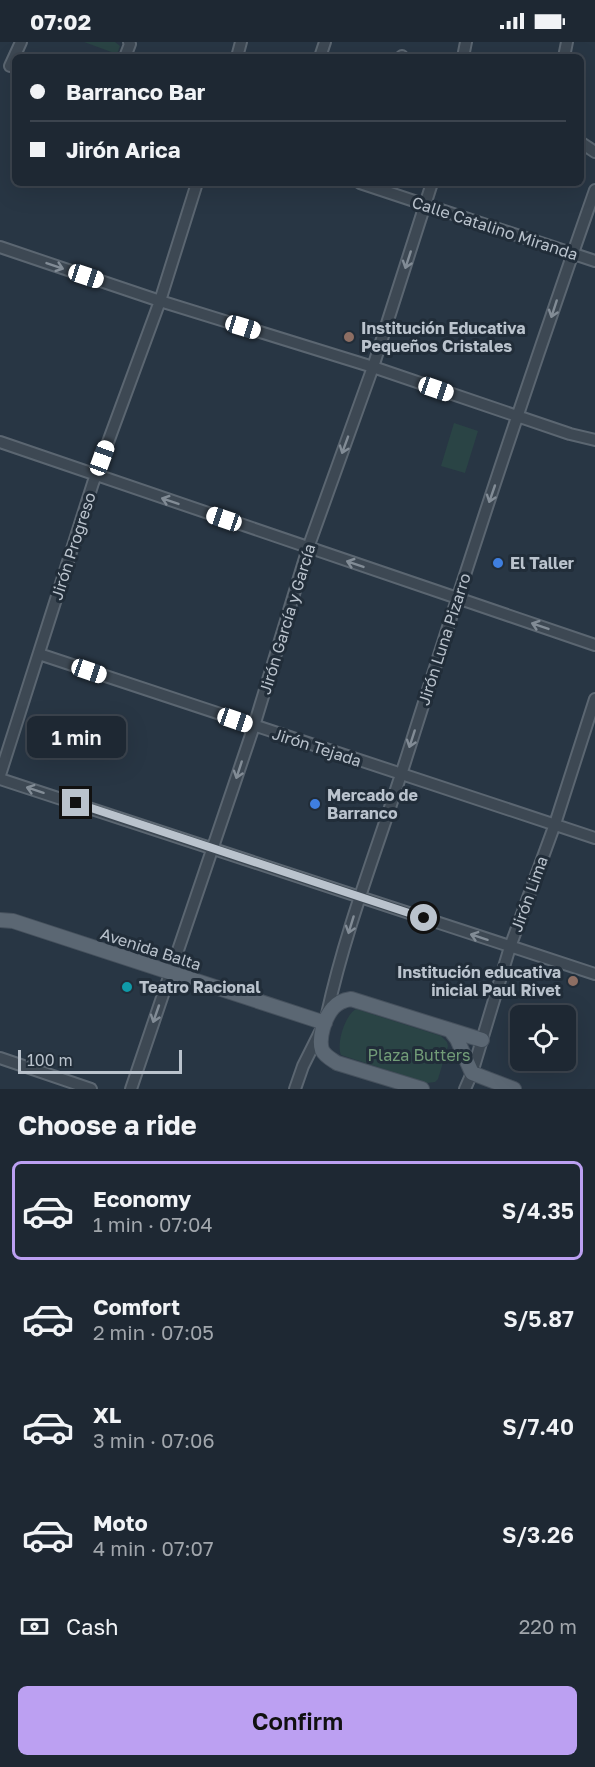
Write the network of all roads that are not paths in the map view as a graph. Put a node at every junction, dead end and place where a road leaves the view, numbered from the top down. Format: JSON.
{"nodes":[{"id":1,"x":196,"y":186,"type":"edge"},
{"id":2,"x":369,"y":186,"type":"edge"},
{"id":3,"x":431,"y":186,"type":"edge"},
{"id":4,"x":595,"y":190,"type":"edge"},
{"id":5,"x":426,"y":205,"type":"junction"},
{"id":6,"x":0,"y":247,"type":"edge"},
{"id":7,"x":573,"y":254,"type":"junction"},
{"id":8,"x":595,"y":261,"type":"edge"},
{"id":9,"x":160,"y":301,"type":"junction"},
{"id":10,"x":373,"y":367,"type":"junction"},
{"id":11,"x":519,"y":417,"type":"junction"},
{"id":12,"x":595,"y":440,"type":"edge"},
{"id":13,"x":0,"y":442,"type":"edge"},
{"id":14,"x":96,"y":475,"type":"junction"},
{"id":15,"x":308,"y":548,"type":"junction"},
{"id":16,"x":457,"y":597,"type":"junction"},
{"id":17,"x":595,"y":645,"type":"edge"},
{"id":18,"x":39,"y":654,"type":"junction"},
{"id":19,"x":595,"y":699,"type":"edge"},
{"id":20,"x":254,"y":726,"type":"junction"},
{"id":21,"x":401,"y":775,"type":"junction"},
{"id":22,"x":0,"y":777,"type":"edge"},
{"id":23,"x":555,"y":824,"type":"junction"},
{"id":24,"x":595,"y":838,"type":"edge"},
{"id":25,"x":213,"y":848,"type":"junction"},
{"id":26,"x":360,"y":897,"type":"junction"},
{"id":27,"x":0,"y":920,"type":"edge"},
{"id":28,"x":510,"y":947,"type":"junction"},
{"id":29,"x":170,"y":972,"type":"junction"},
{"id":30,"x":595,"y":974,"type":"edge"},
{"id":31,"x":325,"y":1023,"type":"junction"},
{"id":32,"x":450,"y":1030,"type":"junction"},
{"id":33,"x":482,"y":1040,"type":"junction"},
{"id":34,"x":0,"y":1058,"type":"edge"},
{"id":35,"x":472,"y":1073,"type":"junction"},
{"id":36,"x":91,"y":1089,"type":"edge"},
{"id":37,"x":131,"y":1089,"type":"edge"},
{"id":38,"x":295,"y":1089,"type":"edge"},
{"id":39,"x":422,"y":1089,"type":"edge"},
{"id":40,"x":465,"y":1089,"type":"edge"},
{"id":41,"x":514,"y":1089,"type":"edge"}],
"edges":[{"from":1,"to":9,"type":"street","name":"Jirón Progreso"},
{"from":2,"to":5,"type":"street","name":"Calle Catalino Miranda"},
{"from":3,"to":5,"type":"street","name":"Jirón García y García"},
{"from":4,"to":7,"type":"street","name":"Jirón Luna Pizarro"},
{"from":5,"to":7,"type":"street","name":"Calle Catalino Miranda"},
{"from":5,"to":10,"type":"street","name":"Jirón García y García","one_way":true},
{"from":6,"to":9,"type":"street","one_way":true},
{"from":7,"to":8,"type":"street","name":"Calle Catalino Miranda"},
{"from":7,"to":11,"type":"street","name":"Jirón Luna Pizarro","one_way":true},
{"from":9,"to":10,"type":"street"},
{"from":9,"to":14,"type":"street","name":"Jirón Progreso"},
{"from":10,"to":11,"type":"street"},
{"from":10,"to":15,"type":"street","name":"Jirón García y García","one_way":true},
{"from":11,"to":12,"type":"street"},
{"from":11,"to":16,"type":"street","name":"Jirón Luna Pizarro","one_way":true},
{"from":13,"to":14,"type":"street"},
{"from":15,"to":14,"type":"street","one_way":true},
{"from":14,"to":18,"type":"street","name":"Jirón Progreso"},
{"from":16,"to":15,"type":"street","one_way":true},
{"from":15,"to":20,"type":"street","name":"Jirón García y García"},
{"from":17,"to":16,"type":"street","one_way":true},
{"from":16,"to":21,"type":"street","name":"Jirón Luna Pizarro","one_way":true},
{"from":18,"to":20,"type":"street","name":"Jirón Tejada"},
{"from":18,"to":22,"type":"street","name":"Jirón Progreso"},
{"from":19,"to":23,"type":"street","name":"Jirón Lima"},
{"from":20,"to":21,"type":"street","name":"Jirón Tejada"},
{"from":20,"to":25,"type":"street","name":"Jirón García y García","one_way":true},
{"from":21,"to":23,"type":"street","name":"Jirón Tejada"},
{"from":21,"to":26,"type":"street","name":"Jirón Luna Pizarro"},
{"from":25,"to":22,"type":"street","one_way":true},
{"from":23,"to":24,"type":"street","name":"Jirón Tejada"},
{"from":23,"to":28,"type":"street","name":"Jirón Lima"},
{"from":25,"to":26,"type":"street"},
{"from":25,"to":29,"type":"street","name":"Jirón García y García"},
{"from":28,"to":26,"type":"street","one_way":true},
{"from":26,"to":31,"type":"street","name":"Jirón Luna Pizarro","one_way":true},
{"from":27,"to":29,"type":"main road","name":"Avenida Balta"},
{"from":28,"to":30,"type":"street"},
{"from":28,"to":33,"type":"street","name":"Jirón Lima"},
{"from":29,"to":31,"type":"main road","name":"Avenida Balta"},
{"from":29,"to":37,"type":"street","name":"Jirón García y García","one_way":true},
{"from":31,"to":32,"type":"main road"},
{"from":31,"to":38,"type":"street","name":"Jirón Luna Pizarro"},
{"from":31,"to":39,"type":"main road"},
{"from":32,"to":33,"type":"main road"},
{"from":32,"to":35,"type":"main road"},
{"from":33,"to":35,"type":"street","name":"Jirón Lima"},
{"from":34,"to":36,"type":"street"},
{"from":35,"to":40,"type":"street","name":"Jirón Lima"},
{"from":35,"to":41,"type":"main road"}]}
